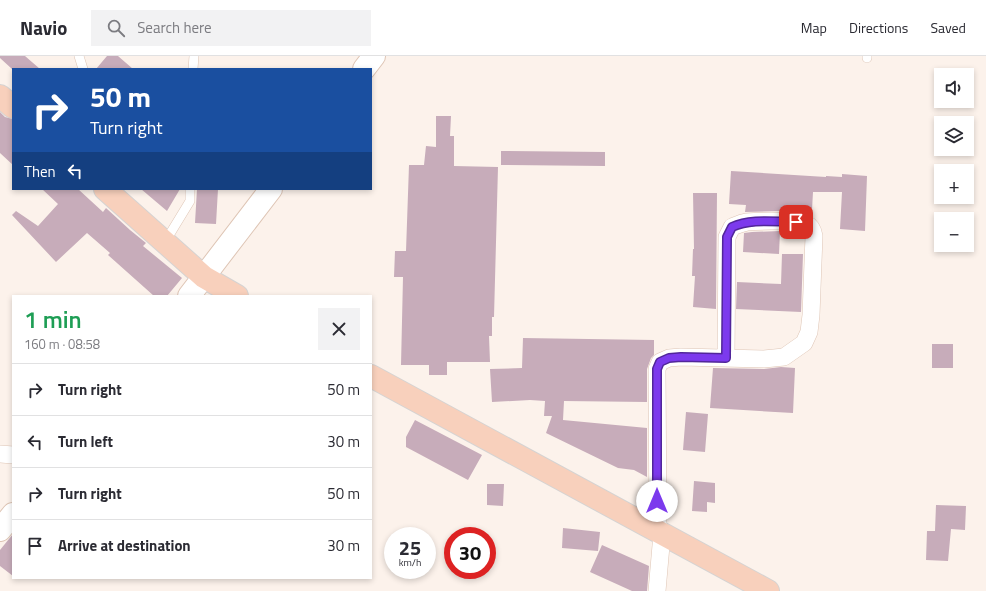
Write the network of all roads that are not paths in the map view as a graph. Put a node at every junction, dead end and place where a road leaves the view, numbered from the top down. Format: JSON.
{"nodes":[{"id":1,"x":79,"y":56,"type":"edge"},
{"id":2,"x":194,"y":56,"type":"edge"},
{"id":3,"x":374,"y":56,"type":"edge"},
{"id":4,"x":83,"y":68,"type":"edge"},
{"id":5,"x":193,"y":68,"type":"edge"},
{"id":6,"x":365,"y":68,"type":"edge"},
{"id":7,"x":0,"y":96,"type":"edge"},
{"id":8,"x":12,"y":106,"type":"edge"},
{"id":9,"x":106,"y":190,"type":"edge"},
{"id":10,"x":190,"y":190,"type":"edge"},
{"id":11,"x":270,"y":190,"type":"edge"},
{"id":12,"x":165,"y":242,"type":"junction"},
{"id":13,"x":204,"y":276,"type":"junction"},
{"id":14,"x":190,"y":295,"type":"edge"},
{"id":15,"x":235,"y":295,"type":"edge"},
{"id":16,"x":726,"y":358,"type":"junction"},
{"id":17,"x":372,"y":377,"type":"edge"},
{"id":18,"x":0,"y":454,"type":"edge"},
{"id":19,"x":12,"y":455,"type":"edge"},
{"id":20,"x":12,"y":515,"type":"edge"},
{"id":21,"x":0,"y":530,"type":"edge"},
{"id":22,"x":660,"y":532,"type":"junction"},
{"id":23,"x":657,"y":591,"type":"edge"},
{"id":24,"x":768,"y":591,"type":"edge"}],
"edges":[{"from":1,"to":4,"type":"lane"},
{"from":2,"to":5,"type":"lane"},
{"from":3,"to":6,"type":"street"},
{"from":7,"to":8,"type":"highway"},
{"from":9,"to":12,"type":"highway"},
{"from":10,"to":12,"type":"lane"},
{"from":11,"to":13,"type":"street"},
{"from":12,"to":13,"type":"highway"},
{"from":13,"to":14,"type":"street"},
{"from":13,"to":15,"type":"highway"},
{"from":16,"to":16,"type":"street"},
{"from":16,"to":22,"type":"street"},
{"from":17,"to":22,"type":"highway"},
{"from":18,"to":19,"type":"street"},
{"from":20,"to":21,"type":"street"},
{"from":22,"to":23,"type":"street"},
{"from":22,"to":24,"type":"highway"}]}
